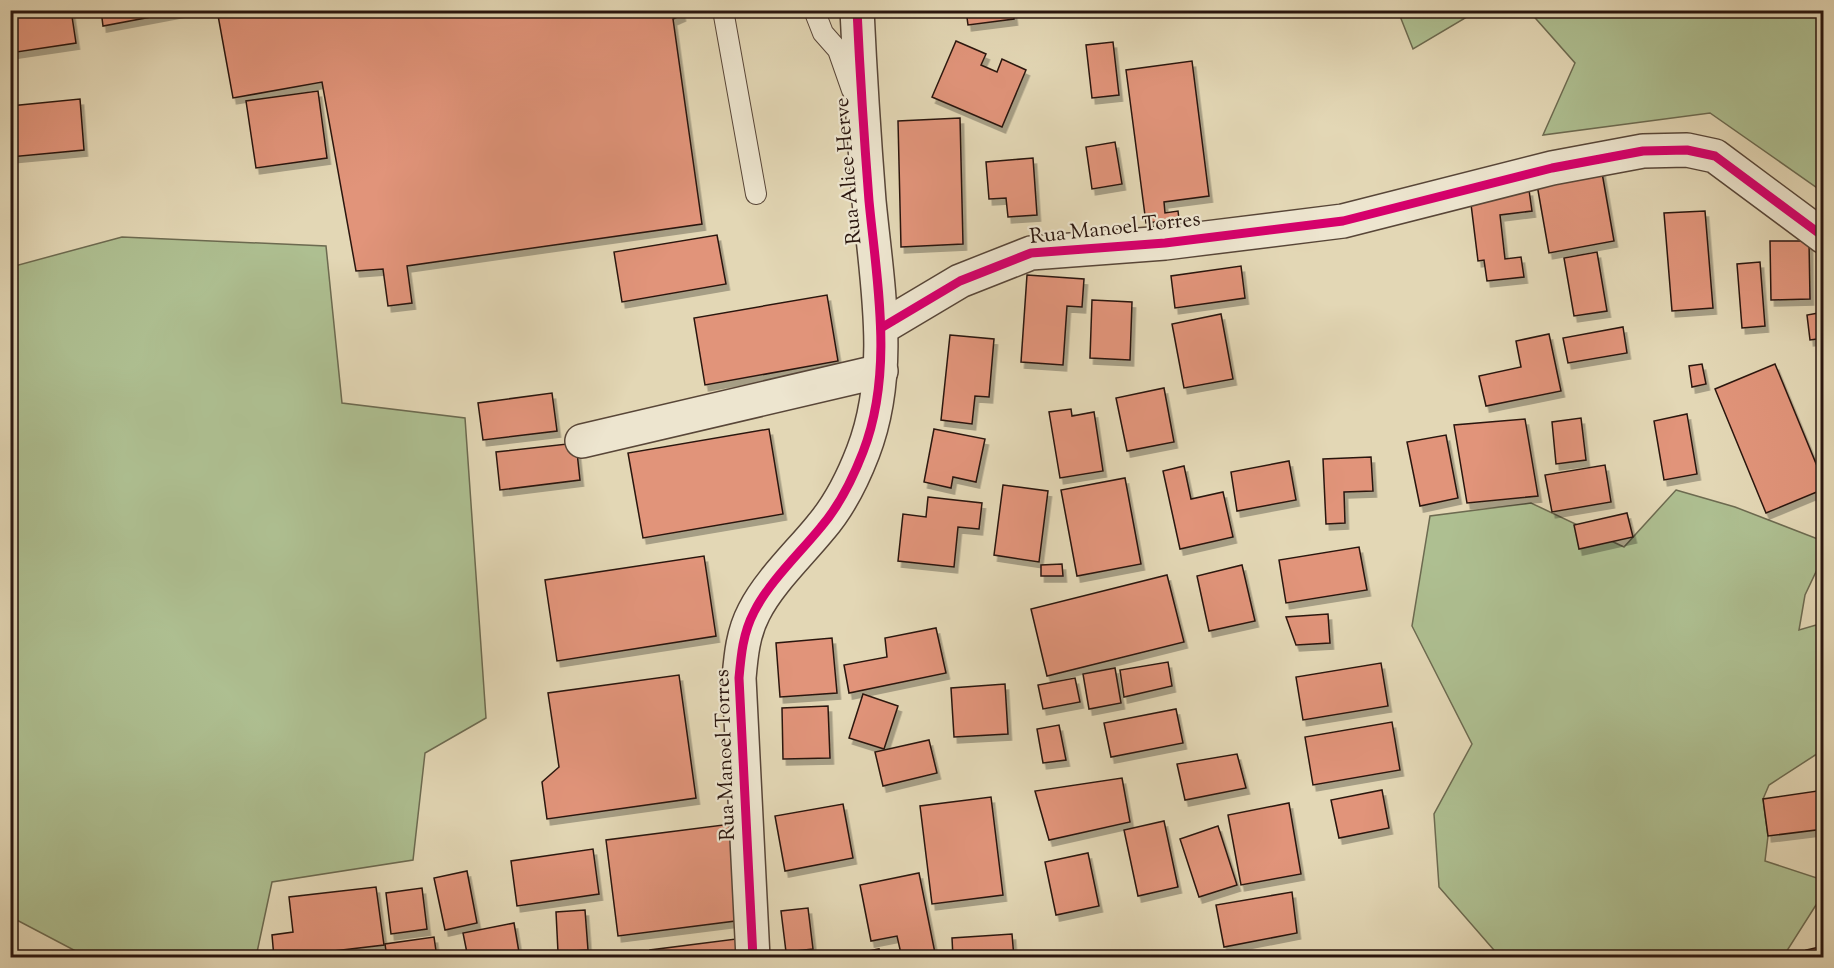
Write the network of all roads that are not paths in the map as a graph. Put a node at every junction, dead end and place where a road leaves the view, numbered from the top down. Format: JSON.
{"nodes":[{"id":1,"x":723,"y":10,"type":"edge"},
{"id":2,"x":814,"y":10,"type":"edge"},
{"id":3,"x":857,"y":10,"type":"edge"},
{"id":4,"x":862,"y":121,"type":"junction"},
{"id":5,"x":756,"y":194,"type":"dead end"},
{"id":6,"x":1824,"y":237,"type":"edge"},
{"id":7,"x":880,"y":328,"type":"junction"},
{"id":8,"x":881,"y":371,"type":"junction"},
{"id":9,"x":582,"y":441,"type":"dead end"},
{"id":10,"x":753,"y":957,"type":"edge"}],
"edges":[{"from":1,"to":5,"type":"lane"},
{"from":2,"to":4,"type":"lane"},
{"from":3,"to":4,"type":"street","name":"Rua Alice Herve"},
{"from":4,"to":7,"type":"street","name":"Rua Alice Herve"},
{"from":6,"to":7,"type":"street","name":"Rua Manoel Torres"},
{"from":7,"to":8,"type":"street","name":"Rua Manoel Torres"},
{"from":8,"to":9,"type":"street"},
{"from":8,"to":10,"type":"street","name":"Rua Manoel Torres"}]}
